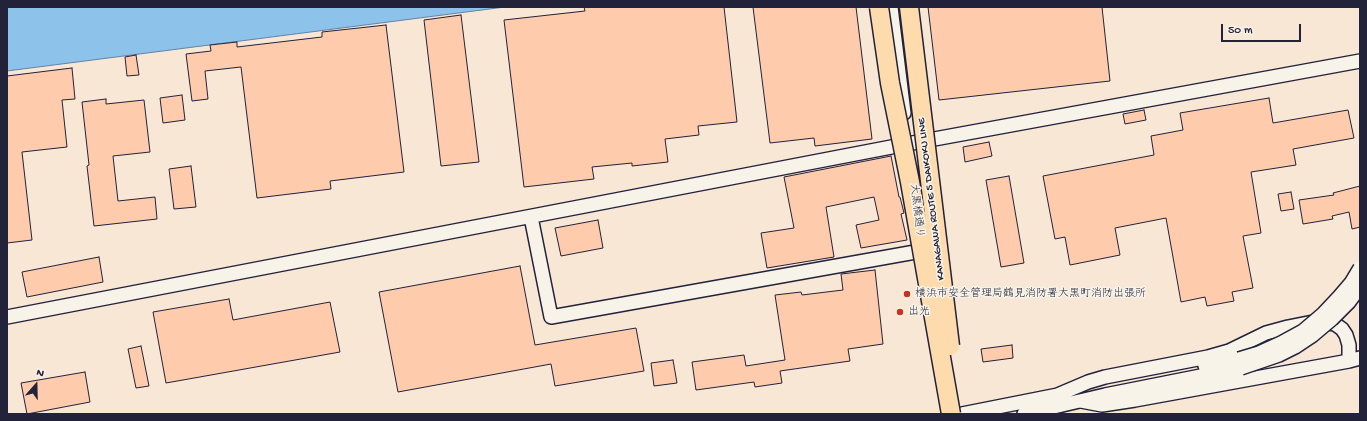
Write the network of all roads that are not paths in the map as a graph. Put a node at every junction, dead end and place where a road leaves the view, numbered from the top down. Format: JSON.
{"nodes":[{"id":1,"x":879,"y":7,"type":"edge"},
{"id":2,"x":891,"y":7,"type":"edge"},
{"id":3,"x":909,"y":7,"type":"edge"},
{"id":4,"x":1360,"y":61,"type":"edge"},
{"id":5,"x":913,"y":104,"type":"dead end"},
{"id":6,"x":925,"y":141,"type":"junction"},
{"id":7,"x":908,"y":144,"type":"junction"},
{"id":8,"x":531,"y":217,"type":"junction"},
{"id":9,"x":921,"y":251,"type":"junction"},
{"id":10,"x":1360,"y":268,"type":"edge"},
{"id":11,"x":1360,"y":287,"type":"edge"},
{"id":12,"x":7,"y":317,"type":"edge"},
{"id":13,"x":1355,"y":359,"type":"edge"},
{"id":14,"x":1240,"y":363,"type":"junction"},
{"id":15,"x":1055,"y":396,"type":"junction"},
{"id":16,"x":1081,"y":401,"type":"junction"},
{"id":17,"x":942,"y":414,"type":"edge"},
{"id":18,"x":951,"y":414,"type":"edge"},
{"id":19,"x":956,"y":414,"type":"edge"},
{"id":20,"x":961,"y":414,"type":"edge"},
{"id":21,"x":1024,"y":414,"type":"edge"}],
"edges":[{"from":1,"to":18,"type":"highway","bridge":true},
{"from":2,"to":7,"type":"street","name":"大黒橋通り"},
{"from":3,"to":6,"type":"street","name":"大黒橋通り"},
{"from":3,"to":20,"type":"highway","name":"KANAGAWA ROUTE 5 DAIKOKU LINE","bridge":true},
{"from":4,"to":6,"type":"street"},
{"from":5,"to":18,"type":"highway","name":"KANAGAWA ROUTE 5 DAIKOKU LINE","bridge":true},
{"from":6,"to":7,"type":"street"},
{"from":6,"to":19,"type":"street","name":"大黒橋通り"},
{"from":7,"to":8,"type":"street"},
{"from":7,"to":9,"type":"street","name":"大黒橋通り"},
{"from":8,"to":9,"type":"street"},
{"from":8,"to":12,"type":"street"},
{"from":9,"to":17,"type":"street","name":"大黒橋通り"},
{"from":10,"to":14,"type":"street","bridge":true},
{"from":11,"to":14,"type":"street","bridge":true},
{"from":13,"to":15,"type":"street"},
{"from":13,"to":16,"type":"street"},
{"from":14,"to":15,"type":"street"},
{"from":14,"to":16,"type":"street"},
{"from":15,"to":20,"type":"street"},
{"from":16,"to":21,"type":"street"}]}
